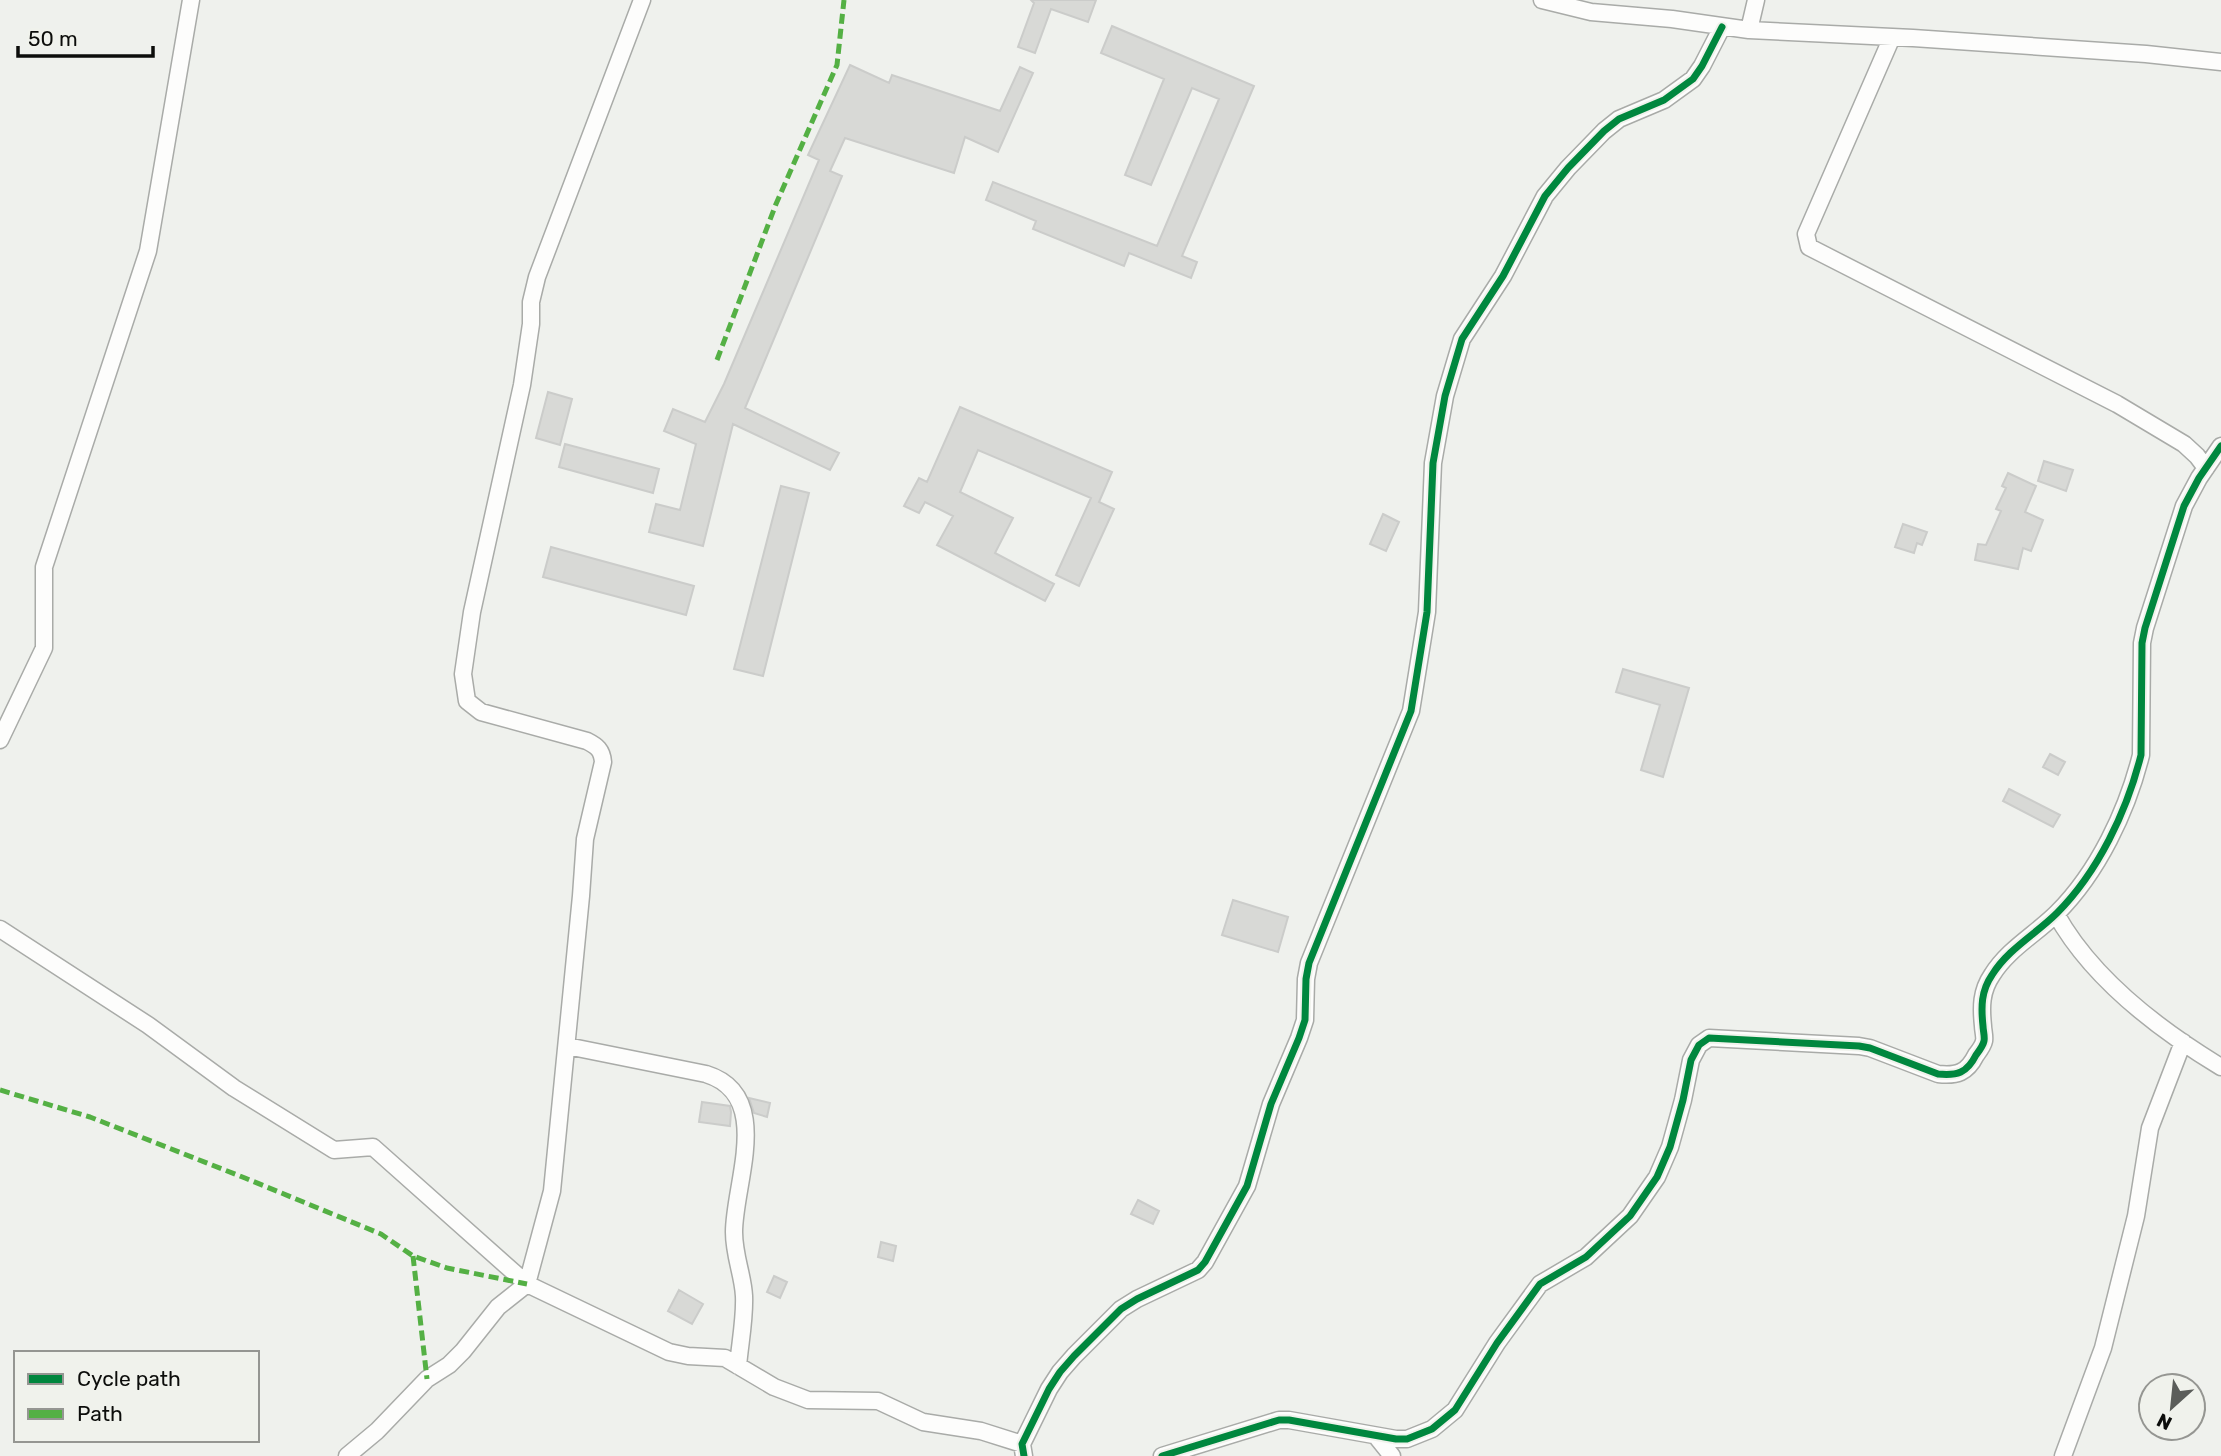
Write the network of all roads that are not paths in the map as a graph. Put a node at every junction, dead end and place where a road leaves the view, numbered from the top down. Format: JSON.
{"nodes":[{"id":1,"x":191,"y":0,"type":"edge"},
{"id":2,"x":642,"y":0,"type":"edge"},
{"id":3,"x":1542,"y":0,"type":"edge"},
{"id":4,"x":1756,"y":0,"type":"edge"},
{"id":5,"x":1722,"y":27,"type":"junction"},
{"id":6,"x":1749,"y":30,"type":"junction"},
{"id":7,"x":1892,"y":37,"type":"junction"},
{"id":8,"x":2221,"y":62,"type":"edge"},
{"id":9,"x":2221,"y":446,"type":"edge"},
{"id":10,"x":2206,"y":468,"type":"junction"},
{"id":11,"x":0,"y":740,"type":"edge"},
{"id":12,"x":2056,"y":914,"type":"junction"},
{"id":13,"x":0,"y":929,"type":"edge"},
{"id":14,"x":2183,"y":1042,"type":"junction"},
{"id":15,"x":567,"y":1046,"type":"junction"},
{"id":16,"x":2221,"y":1067,"type":"edge"},
{"id":17,"x":527,"y":1284,"type":"junction"},
{"id":18,"x":738,"y":1366,"type":"junction"},
{"id":19,"x":1376,"y":1436,"type":"junction"},
{"id":20,"x":1023,"y":1450,"type":"edge"},
{"id":21,"x":347,"y":1456,"type":"edge"},
{"id":22,"x":1162,"y":1456,"type":"edge"},
{"id":23,"x":1392,"y":1456,"type":"edge"},
{"id":24,"x":2063,"y":1456,"type":"edge"}],
"edges":[{"from":1,"to":11,"type":"street"},
{"from":2,"to":15,"type":"street"},
{"from":3,"to":5,"type":"street"},
{"from":4,"to":6,"type":"street"},
{"from":5,"to":6,"type":"street"},
{"from":5,"to":20,"type":"street"},
{"from":6,"to":7,"type":"street"},
{"from":7,"to":8,"type":"street"},
{"from":7,"to":10,"type":"street"},
{"from":9,"to":10,"type":"street"},
{"from":10,"to":12,"type":"street"},
{"from":12,"to":14,"type":"street"},
{"from":12,"to":19,"type":"street"},
{"from":13,"to":17,"type":"street"},
{"from":14,"to":16,"type":"street"},
{"from":14,"to":24,"type":"street"},
{"from":15,"to":17,"type":"street"},
{"from":15,"to":18,"type":"street"},
{"from":17,"to":18,"type":"street"},
{"from":17,"to":21,"type":"street"},
{"from":18,"to":20,"type":"street"},
{"from":19,"to":22,"type":"street"},
{"from":19,"to":23,"type":"street"}]}
